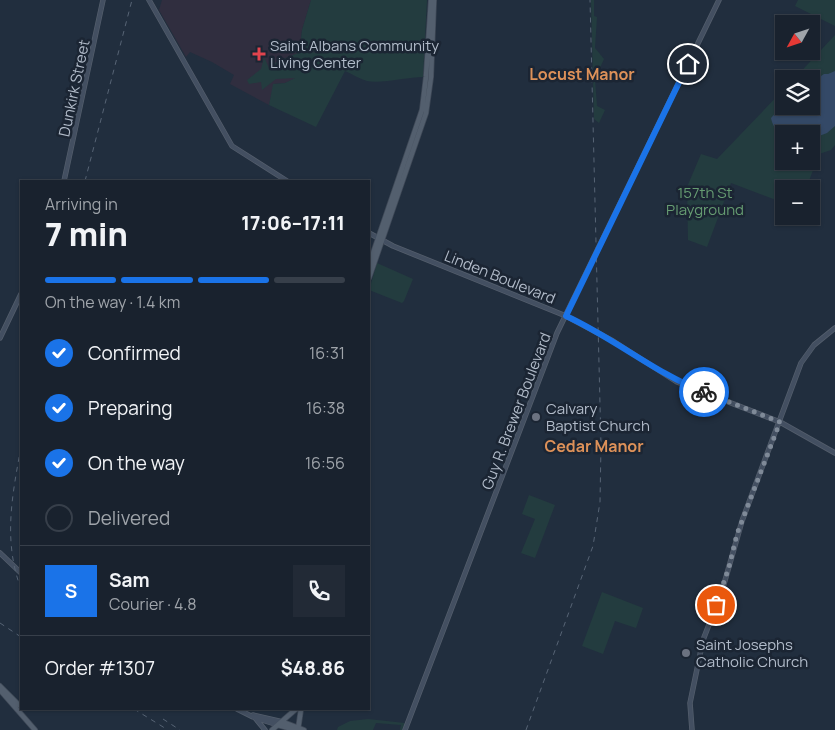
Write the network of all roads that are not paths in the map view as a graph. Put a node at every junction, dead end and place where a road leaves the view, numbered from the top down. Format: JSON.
{"nodes":[{"id":1,"x":103,"y":0,"type":"edge"},
{"id":2,"x":149,"y":0,"type":"edge"},
{"id":3,"x":432,"y":0,"type":"edge"},
{"id":4,"x":720,"y":0,"type":"edge"},
{"id":5,"x":64,"y":180,"type":"edge"},
{"id":6,"x":285,"y":180,"type":"edge"},
{"id":7,"x":370,"y":234,"type":"edge"},
{"id":8,"x":379,"y":240,"type":"junction"},
{"id":9,"x":370,"y":262,"type":"edge"},
{"id":10,"x":370,"y":274,"type":"edge"},
{"id":11,"x":20,"y":296,"type":"edge"},
{"id":12,"x":554,"y":310,"type":"junction"},
{"id":13,"x":569,"y":310,"type":"junction"},
{"id":14,"x":566,"y":316,"type":"junction"},
{"id":15,"x":835,"y":328,"type":"edge"},
{"id":16,"x":0,"y":338,"type":"edge"},
{"id":17,"x":780,"y":422,"type":"junction"},
{"id":18,"x":835,"y":453,"type":"edge"},
{"id":19,"x":0,"y":553,"type":"edge"},
{"id":20,"x":20,"y":571,"type":"edge"},
{"id":21,"x":0,"y":688,"type":"edge"},
{"id":22,"x":20,"y":708,"type":"edge"},
{"id":23,"x":22,"y":710,"type":"edge"},
{"id":24,"x":239,"y":710,"type":"edge"},
{"id":25,"x":295,"y":710,"type":"edge"},
{"id":26,"x":301,"y":710,"type":"edge"},
{"id":27,"x":246,"y":714,"type":"junction"},
{"id":28,"x":255,"y":718,"type":"junction"},
{"id":29,"x":280,"y":723,"type":"junction"},
{"id":30,"x":297,"y":729,"type":"edge"},
{"id":31,"x":35,"y":730,"type":"edge"},
{"id":32,"x":39,"y":730,"type":"edge"},
{"id":33,"x":265,"y":730,"type":"edge"},
{"id":34,"x":272,"y":730,"type":"edge"},
{"id":35,"x":304,"y":730,"type":"edge"},
{"id":36,"x":405,"y":730,"type":"edge"},
{"id":37,"x":692,"y":730,"type":"edge"}],
"edges":[{"from":1,"to":5,"type":"main road","name":"Dunkirk Street"},
{"from":2,"to":6,"type":"main road"},
{"from":3,"to":8,"type":"main road"},
{"from":4,"to":13,"type":"main road","name":"Guy R. Brewer Boulevard"},
{"from":7,"to":8,"type":"main road","name":"Linden Boulevard"},
{"from":8,"to":9,"type":"main road"},
{"from":8,"to":10,"type":"main road"},
{"from":8,"to":12,"type":"main road","name":"Linden Boulevard"},
{"from":11,"to":16,"type":"main road"},
{"from":12,"to":13,"type":"main road"},
{"from":12,"to":14,"type":"main road","name":"Linden Boulevard"},
{"from":13,"to":14,"type":"main road","name":"Guy R. Brewer Boulevard"},
{"from":14,"to":17,"type":"main road","name":"Linden Boulevard"},
{"from":14,"to":36,"type":"main road","name":"Guy R. Brewer Boulevard"},
{"from":15,"to":17,"type":"main road"},
{"from":17,"to":18,"type":"main road","name":"Linden Boulevard"},
{"from":17,"to":37,"type":"main road"},
{"from":19,"to":20,"type":"main road"},
{"from":21,"to":22,"type":"main road"},
{"from":21,"to":31,"type":"main road"},
{"from":23,"to":32,"type":"main road"},
{"from":24,"to":27,"type":"main road"},
{"from":25,"to":29,"type":"main road"},
{"from":26,"to":30,"type":"main road"},
{"from":27,"to":28,"type":"main road"},
{"from":27,"to":29,"type":"main road"},
{"from":28,"to":29,"type":"main road"},
{"from":28,"to":33,"type":"main road"},
{"from":29,"to":30,"type":"main road"},
{"from":29,"to":34,"type":"main road"},
{"from":30,"to":35,"type":"main road"}]}
